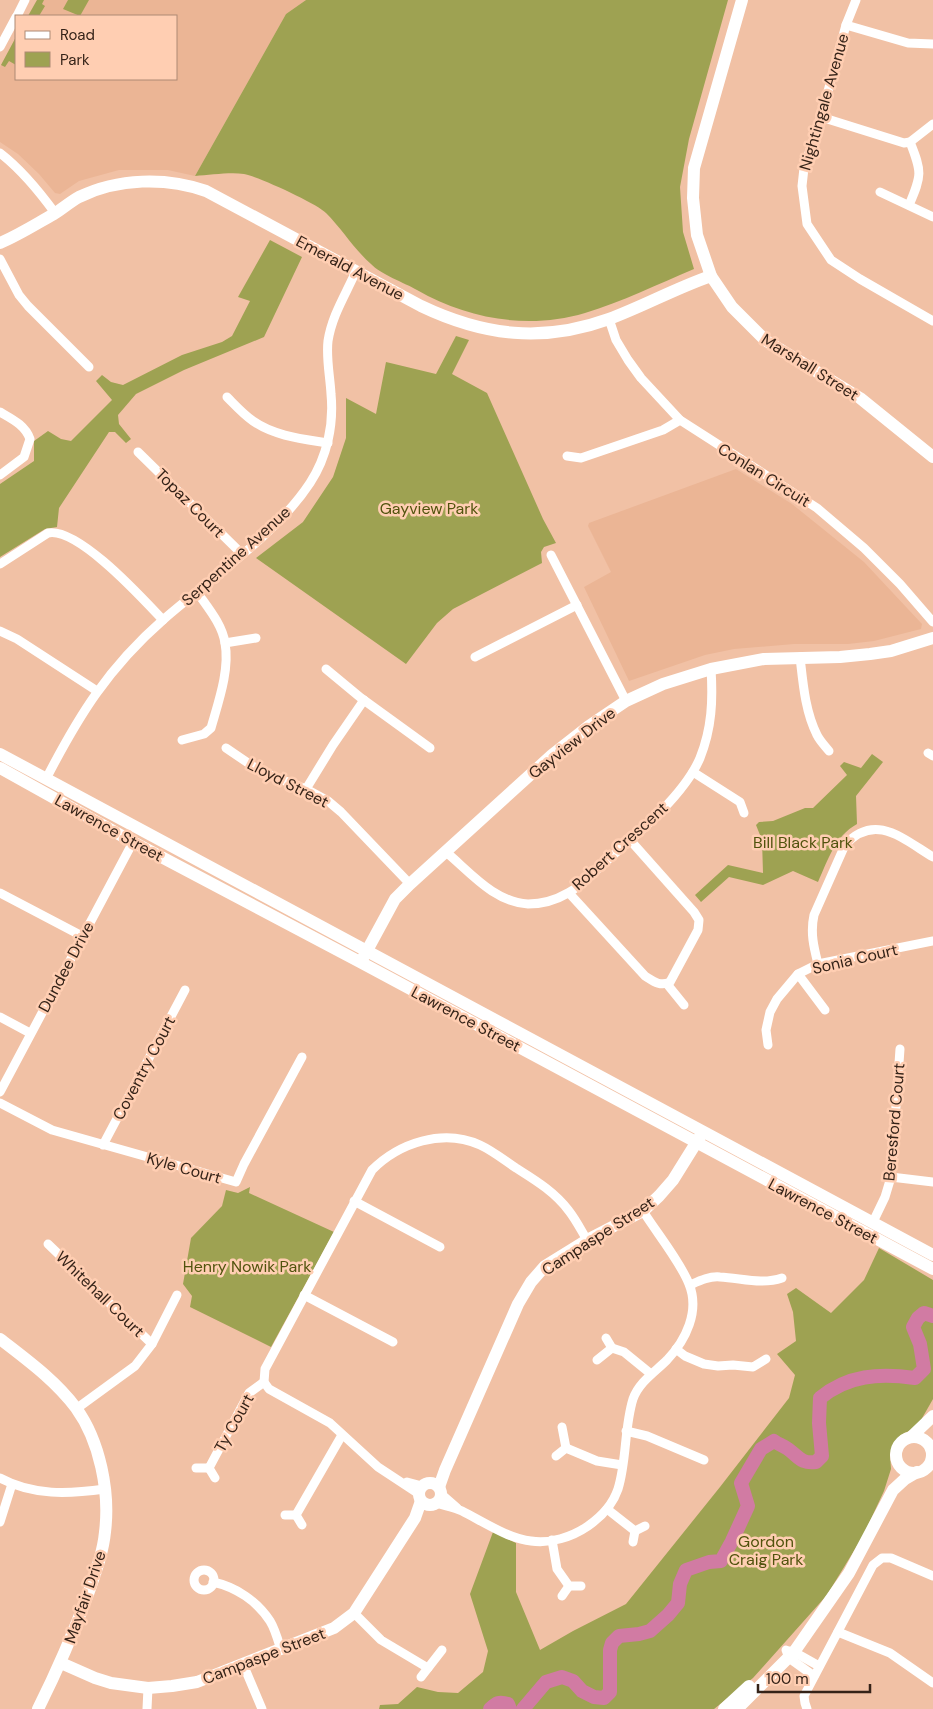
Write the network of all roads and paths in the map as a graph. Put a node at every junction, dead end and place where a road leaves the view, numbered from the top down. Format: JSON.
{"nodes":[{"id":1,"x":742,"y":0,"type":"edge"},
{"id":2,"x":856,"y":0,"type":"edge"},
{"id":3,"x":25,"y":1,"type":"edge"},
{"id":4,"x":17,"y":15,"type":"edge"},
{"id":5,"x":15,"y":19,"type":"edge"},
{"id":6,"x":846,"y":25,"type":"junction"},
{"id":7,"x":933,"y":44,"type":"edge"},
{"id":8,"x":0,"y":46,"type":"edge"},
{"id":9,"x":821,"y":117,"type":"junction"},
{"id":10,"x":933,"y":124,"type":"edge"},
{"id":11,"x":910,"y":142,"type":"junction"},
{"id":12,"x":0,"y":153,"type":"edge"},
{"id":13,"x":880,"y":192,"type":"dead end"},
{"id":14,"x":910,"y":205,"type":"junction"},
{"id":15,"x":55,"y":213,"type":"junction"},
{"id":16,"x":933,"y":217,"type":"edge"},
{"id":17,"x":0,"y":243,"type":"edge"},
{"id":18,"x":0,"y":259,"type":"edge"},
{"id":19,"x":356,"y":271,"type":"junction"},
{"id":20,"x":711,"y":276,"type":"junction"},
{"id":21,"x":609,"y":319,"type":"junction"},
{"id":22,"x":933,"y":322,"type":"edge"},
{"id":23,"x":89,"y":367,"type":"dead end"},
{"id":24,"x":227,"y":397,"type":"dead end"},
{"id":25,"x":0,"y":412,"type":"edge"},
{"id":26,"x":680,"y":420,"type":"junction"},
{"id":27,"x":328,"y":443,"type":"junction"},
{"id":28,"x":138,"y":452,"type":"dead end"},
{"id":29,"x":567,"y":456,"type":"dead end"},
{"id":30,"x":933,"y":457,"type":"edge"},
{"id":31,"x":0,"y":475,"type":"edge"},
{"id":32,"x":242,"y":554,"type":"junction"},
{"id":33,"x":551,"y":555,"type":"dead end"},
{"id":34,"x":0,"y":564,"type":"edge"},
{"id":35,"x":197,"y":592,"type":"junction"},
{"id":36,"x":577,"y":605,"type":"junction"},
{"id":37,"x":163,"y":620,"type":"junction"},
{"id":38,"x":933,"y":622,"type":"edge"},
{"id":39,"x":0,"y":631,"type":"edge"},
{"id":40,"x":256,"y":638,"type":"dead end"},
{"id":41,"x":933,"y":638,"type":"edge"},
{"id":42,"x":225,"y":643,"type":"junction"},
{"id":43,"x":475,"y":656,"type":"dead end"},
{"id":44,"x":800,"y":657,"type":"junction"},
{"id":45,"x":326,"y":669,"type":"dead end"},
{"id":46,"x":711,"y":669,"type":"junction"},
{"id":47,"x":97,"y":691,"type":"junction"},
{"id":48,"x":364,"y":700,"type":"junction"},
{"id":49,"x":626,"y":702,"type":"junction"},
{"id":50,"x":182,"y":740,"type":"dead end"},
{"id":51,"x":226,"y":748,"type":"dead end"},
{"id":52,"x":430,"y":748,"type":"dead end"},
{"id":53,"x":829,"y":751,"type":"dead end"},
{"id":54,"x":0,"y":754,"type":"edge"},
{"id":55,"x":0,"y":768,"type":"edge"},
{"id":56,"x":693,"y":772,"type":"junction"},
{"id":57,"x":43,"y":784,"type":"junction"},
{"id":58,"x":306,"y":788,"type":"junction"},
{"id":59,"x":744,"y":813,"type":"dead end"},
{"id":60,"x":140,"y":830,"type":"junction"},
{"id":61,"x":630,"y":840,"type":"junction"},
{"id":62,"x":133,"y":842,"type":"junction"},
{"id":63,"x":446,"y":852,"type":"junction"},
{"id":64,"x":933,"y":857,"type":"edge"},
{"id":65,"x":410,"y":884,"type":"junction"},
{"id":66,"x":0,"y":893,"type":"edge"},
{"id":67,"x":569,"y":893,"type":"junction"},
{"id":68,"x":82,"y":936,"type":"junction"},
{"id":69,"x":933,"y":941,"type":"edge"},
{"id":70,"x":363,"y":957,"type":"junction"},
{"id":71,"x":818,"y":964,"type":"junction"},
{"id":72,"x":798,"y":974,"type":"junction"},
{"id":73,"x":667,"y":984,"type":"junction"},
{"id":74,"x":184,"y":990,"type":"dead end"},
{"id":75,"x":684,"y":1005,"type":"dead end"},
{"id":76,"x":825,"y":1010,"type":"dead end"},
{"id":77,"x":0,"y":1018,"type":"edge"},
{"id":78,"x":30,"y":1033,"type":"junction"},
{"id":79,"x":768,"y":1044,"type":"dead end"},
{"id":80,"x":900,"y":1049,"type":"dead end"},
{"id":81,"x":302,"y":1057,"type":"dead end"},
{"id":82,"x":0,"y":1092,"type":"edge"},
{"id":83,"x":0,"y":1103,"type":"edge"},
{"id":84,"x":700,"y":1137,"type":"junction"},
{"id":85,"x":103,"y":1145,"type":"junction"},
{"id":86,"x":891,"y":1177,"type":"junction"},
{"id":87,"x":933,"y":1182,"type":"edge"},
{"id":88,"x":354,"y":1201,"type":"junction"},
{"id":89,"x":643,"y":1211,"type":"junction"},
{"id":90,"x":873,"y":1222,"type":"junction"},
{"id":91,"x":869,"y":1236,"type":"junction"},
{"id":92,"x":587,"y":1240,"type":"junction"},
{"id":93,"x":48,"y":1244,"type":"dead end"},
{"id":94,"x":440,"y":1247,"type":"dead end"},
{"id":95,"x":933,"y":1255,"type":"edge"},
{"id":96,"x":933,"y":1269,"type":"edge"},
{"id":97,"x":782,"y":1278,"type":"dead end"},
{"id":98,"x":690,"y":1285,"type":"junction"},
{"id":99,"x":177,"y":1295,"type":"dead end"},
{"id":100,"x":304,"y":1295,"type":"junction"},
{"id":101,"x":606,"y":1338,"type":"dead end"},
{"id":102,"x":0,"y":1339,"type":"edge"},
{"id":103,"x":393,"y":1342,"type":"dead end"},
{"id":104,"x":152,"y":1344,"type":"junction"},
{"id":105,"x":612,"y":1348,"type":"junction"},
{"id":106,"x":676,"y":1349,"type":"junction"},
{"id":107,"x":766,"y":1359,"type":"dead end"},
{"id":108,"x":597,"y":1360,"type":"dead end"},
{"id":109,"x":651,"y":1374,"type":"junction"},
{"id":110,"x":264,"y":1382,"type":"junction"},
{"id":111,"x":76,"y":1409,"type":"junction"},
{"id":112,"x":933,"y":1416,"type":"edge"},
{"id":113,"x":562,"y":1427,"type":"dead end"},
{"id":114,"x":933,"y":1427,"type":"edge"},
{"id":115,"x":626,"y":1430,"type":"junction"},
{"id":116,"x":342,"y":1435,"type":"junction"},
{"id":117,"x":911,"y":1437,"type":"junction"},
{"id":118,"x":566,"y":1448,"type":"junction"},
{"id":119,"x":931,"y":1450,"type":"edge"},
{"id":120,"x":556,"y":1456,"type":"dead end"},
{"id":121,"x":704,"y":1460,"type":"dead end"},
{"id":122,"x":897,"y":1460,"type":"junction"},
{"id":123,"x":622,"y":1465,"type":"junction"},
{"id":124,"x":196,"y":1468,"type":"dead end"},
{"id":125,"x":209,"y":1468,"type":"junction"},
{"id":126,"x":924,"y":1472,"type":"edge"},
{"id":127,"x":0,"y":1478,"type":"edge"},
{"id":128,"x":215,"y":1478,"type":"dead end"},
{"id":129,"x":12,"y":1484,"type":"junction"},
{"id":130,"x":105,"y":1489,"type":"junction"},
{"id":131,"x":893,"y":1490,"type":"junction"},
{"id":132,"x":430,"y":1494,"type":"junction"},
{"id":133,"x":607,"y":1509,"type":"junction"},
{"id":134,"x":286,"y":1515,"type":"dead end"},
{"id":135,"x":296,"y":1515,"type":"junction"},
{"id":136,"x":0,"y":1522,"type":"edge"},
{"id":137,"x":302,"y":1525,"type":"dead end"},
{"id":138,"x":644,"y":1526,"type":"dead end"},
{"id":139,"x":635,"y":1531,"type":"junction"},
{"id":140,"x":552,"y":1540,"type":"junction"},
{"id":141,"x":633,"y":1542,"type":"dead end"},
{"id":142,"x":933,"y":1576,"type":"edge"},
{"id":143,"x":213,"y":1582,"type":"dead end"},
{"id":144,"x":569,"y":1586,"type":"junction"},
{"id":145,"x":581,"y":1586,"type":"dead end"},
{"id":146,"x":562,"y":1596,"type":"dead end"},
{"id":147,"x":354,"y":1612,"type":"junction"},
{"id":148,"x":838,"y":1632,"type":"junction"},
{"id":149,"x":282,"y":1650,"type":"junction"},
{"id":150,"x":442,"y":1650,"type":"dead end"},
{"id":151,"x":790,"y":1654,"type":"junction"},
{"id":152,"x":61,"y":1663,"type":"junction"},
{"id":153,"x":243,"y":1664,"type":"junction"},
{"id":154,"x":819,"y":1666,"type":"junction"},
{"id":155,"x":428,"y":1668,"type":"junction"},
{"id":156,"x":814,"y":1676,"type":"junction"},
{"id":157,"x":421,"y":1677,"type":"dead end"},
{"id":158,"x":933,"y":1683,"type":"edge"},
{"id":159,"x":148,"y":1688,"type":"junction"},
{"id":160,"x":38,"y":1709,"type":"edge"},
{"id":161,"x":146,"y":1709,"type":"edge"},
{"id":162,"x":262,"y":1709,"type":"edge"},
{"id":163,"x":724,"y":1709,"type":"edge"},
{"id":164,"x":737,"y":1709,"type":"edge"},
{"id":165,"x":807,"y":1709,"type":"edge"}],
"edges":[{"from":1,"to":20,"type":"street","name":"Marshall Street"},
{"from":2,"to":6,"type":"street","name":"Nightingale Avenue"},
{"from":3,"to":4,"type":"street"},
{"from":5,"to":8,"type":"street"},
{"from":6,"to":7,"type":"street"},
{"from":6,"to":9,"type":"street","name":"Nightingale Avenue"},
{"from":9,"to":11,"type":"street"},
{"from":9,"to":22,"type":"street","name":"Nightingale Avenue"},
{"from":10,"to":11,"type":"street"},
{"from":11,"to":14,"type":"street"},
{"from":12,"to":15,"type":"street"},
{"from":13,"to":14,"type":"street"},
{"from":14,"to":16,"type":"street"},
{"from":15,"to":17,"type":"street","name":"Emerald Avenue"},
{"from":15,"to":19,"type":"street","name":"Emerald Avenue"},
{"from":18,"to":23,"type":"street"},
{"from":19,"to":21,"type":"street","name":"Emerald Avenue"},
{"from":19,"to":27,"type":"street","name":"Serpentine Avenue"},
{"from":20,"to":21,"type":"street","name":"Emerald Avenue"},
{"from":20,"to":30,"type":"street","name":"Marshall Street"},
{"from":21,"to":26,"type":"street","name":"Conlan Circuit"},
{"from":24,"to":27,"type":"street"},
{"from":25,"to":31,"type":"street"},
{"from":26,"to":29,"type":"street"},
{"from":26,"to":38,"type":"street","name":"Conlan Circuit"},
{"from":27,"to":32,"type":"street","name":"Serpentine Avenue"},
{"from":28,"to":32,"type":"street","name":"Topaz Court"},
{"from":32,"to":35,"type":"street","name":"Serpentine Avenue"},
{"from":33,"to":36,"type":"street"},
{"from":34,"to":37,"type":"street"},
{"from":35,"to":37,"type":"street","name":"Serpentine Avenue"},
{"from":35,"to":42,"type":"street"},
{"from":36,"to":43,"type":"street"},
{"from":36,"to":49,"type":"street"},
{"from":37,"to":47,"type":"street","name":"Serpentine Avenue"},
{"from":39,"to":47,"type":"street"},
{"from":40,"to":42,"type":"street"},
{"from":41,"to":44,"type":"street","name":"Gayview Drive"},
{"from":42,"to":50,"type":"street"},
{"from":44,"to":46,"type":"street","name":"Gayview Drive"},
{"from":44,"to":53,"type":"street"},
{"from":45,"to":48,"type":"street"},
{"from":46,"to":49,"type":"street","name":"Gayview Drive"},
{"from":46,"to":56,"type":"street","name":"Robert Crescent"},
{"from":47,"to":57,"type":"street","name":"Serpentine Avenue"},
{"from":48,"to":52,"type":"street"},
{"from":48,"to":58,"type":"street"},
{"from":49,"to":63,"type":"street","name":"Gayview Drive"},
{"from":51,"to":58,"type":"street","name":"Lloyd Street"},
{"from":54,"to":57,"type":"street","name":"Lawrence Street"},
{"from":55,"to":57,"type":"street","name":"Lawrence Street"},
{"from":56,"to":59,"type":"street"},
{"from":56,"to":61,"type":"street","name":"Robert Crescent"},
{"from":57,"to":60,"type":"street","name":"Lawrence Street"},
{"from":57,"to":62,"type":"street","name":"Lawrence Street"},
{"from":58,"to":65,"type":"street","name":"Lloyd Street"},
{"from":60,"to":62,"type":"street"},
{"from":60,"to":70,"type":"street","name":"Lawrence Street"},
{"from":61,"to":67,"type":"street","name":"Robert Crescent"},
{"from":61,"to":73,"type":"street"},
{"from":62,"to":68,"type":"street","name":"Dundee Drive"},
{"from":62,"to":70,"type":"street","name":"Lawrence Street"},
{"from":63,"to":65,"type":"street","name":"Gayview Drive"},
{"from":63,"to":67,"type":"street","name":"Robert Crescent"},
{"from":64,"to":71,"type":"street"},
{"from":65,"to":70,"type":"street","name":"Gayview Drive"},
{"from":66,"to":68,"type":"street"},
{"from":67,"to":73,"type":"street"},
{"from":68,"to":78,"type":"street","name":"Dundee Drive"},
{"from":69,"to":71,"type":"street","name":"Sonia Court"},
{"from":70,"to":84,"type":"street","name":"Lawrence Street"},
{"from":71,"to":72,"type":"street","name":"Sonia Court"},
{"from":72,"to":76,"type":"street"},
{"from":72,"to":79,"type":"street","name":"Sonia Court"},
{"from":73,"to":75,"type":"street"},
{"from":74,"to":85,"type":"street","name":"Coventry Court"},
{"from":77,"to":78,"type":"street"},
{"from":78,"to":82,"type":"street","name":"Dundee Drive"},
{"from":80,"to":86,"type":"street","name":"Beresford Court"},
{"from":81,"to":85,"type":"street","name":"Kyle Court"},
{"from":83,"to":85,"type":"street","name":"Kyle Court"},
{"from":84,"to":89,"type":"street","name":"Campaspe Street"},
{"from":84,"to":90,"type":"street","name":"Lawrence Street"},
{"from":84,"to":91,"type":"street","name":"Lawrence Street"},
{"from":86,"to":87,"type":"street"},
{"from":86,"to":90,"type":"street","name":"Beresford Court"},
{"from":88,"to":92,"type":"street"},
{"from":88,"to":94,"type":"street"},
{"from":88,"to":100,"type":"street"},
{"from":89,"to":92,"type":"street","name":"Campaspe Street"},
{"from":89,"to":98,"type":"street"},
{"from":90,"to":91,"type":"street"},
{"from":90,"to":95,"type":"street","name":"Lawrence Street"},
{"from":91,"to":96,"type":"street","name":"Lawrence Street"},
{"from":92,"to":132,"type":"street","name":"Campaspe Street"},
{"from":93,"to":104,"type":"street","name":"Whitehall Court"},
{"from":97,"to":98,"type":"street"},
{"from":98,"to":106,"type":"street"},
{"from":99,"to":104,"type":"street"},
{"from":100,"to":103,"type":"street"},
{"from":100,"to":110,"type":"street"},
{"from":101,"to":105,"type":"street"},
{"from":102,"to":111,"type":"street","name":"Mayfair Drive"},
{"from":104,"to":111,"type":"street"},
{"from":105,"to":108,"type":"street"},
{"from":105,"to":109,"type":"street"},
{"from":106,"to":107,"type":"street"},
{"from":106,"to":109,"type":"street"},
{"from":109,"to":115,"type":"street"},
{"from":110,"to":116,"type":"street"},
{"from":110,"to":125,"type":"street","name":"Ty Court"},
{"from":111,"to":130,"type":"street","name":"Mayfair Drive"},
{"from":112,"to":117,"type":"street"},
{"from":113,"to":118,"type":"street"},
{"from":114,"to":119,"type":"street"},
{"from":115,"to":121,"type":"street"},
{"from":115,"to":123,"type":"street"},
{"from":116,"to":132,"type":"street"},
{"from":116,"to":135,"type":"street"},
{"from":117,"to":119,"type":"street"},
{"from":117,"to":122,"type":"street"},
{"from":118,"to":120,"type":"street"},
{"from":118,"to":123,"type":"street"},
{"from":119,"to":126,"type":"street"},
{"from":122,"to":126,"type":"street"},
{"from":122,"to":131,"type":"street"},
{"from":123,"to":133,"type":"street"},
{"from":124,"to":125,"type":"street","name":"Ty Court"},
{"from":125,"to":128,"type":"street","name":"Ty Court"},
{"from":126,"to":131,"type":"street"},
{"from":127,"to":129,"type":"street"},
{"from":129,"to":130,"type":"street"},
{"from":129,"to":136,"type":"street"},
{"from":130,"to":152,"type":"street","name":"Mayfair Drive"},
{"from":131,"to":151,"type":"street"},
{"from":132,"to":140,"type":"street"},
{"from":132,"to":147,"type":"street","name":"Campaspe Street"},
{"from":133,"to":139,"type":"street"},
{"from":133,"to":140,"type":"street"},
{"from":134,"to":135,"type":"street"},
{"from":135,"to":137,"type":"street"},
{"from":138,"to":139,"type":"street"},
{"from":139,"to":141,"type":"street"},
{"from":140,"to":144,"type":"street"},
{"from":142,"to":148,"type":"street"},
{"from":143,"to":149,"type":"street"},
{"from":144,"to":145,"type":"street"},
{"from":144,"to":146,"type":"street"},
{"from":147,"to":149,"type":"street","name":"Campaspe Street"},
{"from":147,"to":155,"type":"street"},
{"from":148,"to":154,"type":"street"},
{"from":148,"to":158,"type":"street"},
{"from":149,"to":153,"type":"street","name":"Campaspe Street"},
{"from":150,"to":155,"type":"street"},
{"from":151,"to":154,"type":"street"},
{"from":151,"to":156,"type":"street"},
{"from":151,"to":163,"type":"street"},
{"from":151,"to":164,"type":"street"},
{"from":152,"to":159,"type":"street","name":"Campaspe Street"},
{"from":152,"to":160,"type":"street","name":"Mayfair Drive"},
{"from":153,"to":159,"type":"street","name":"Campaspe Street"},
{"from":153,"to":162,"type":"street"},
{"from":154,"to":156,"type":"street"},
{"from":155,"to":157,"type":"street"},
{"from":156,"to":165,"type":"street"},
{"from":159,"to":161,"type":"street"}]}
